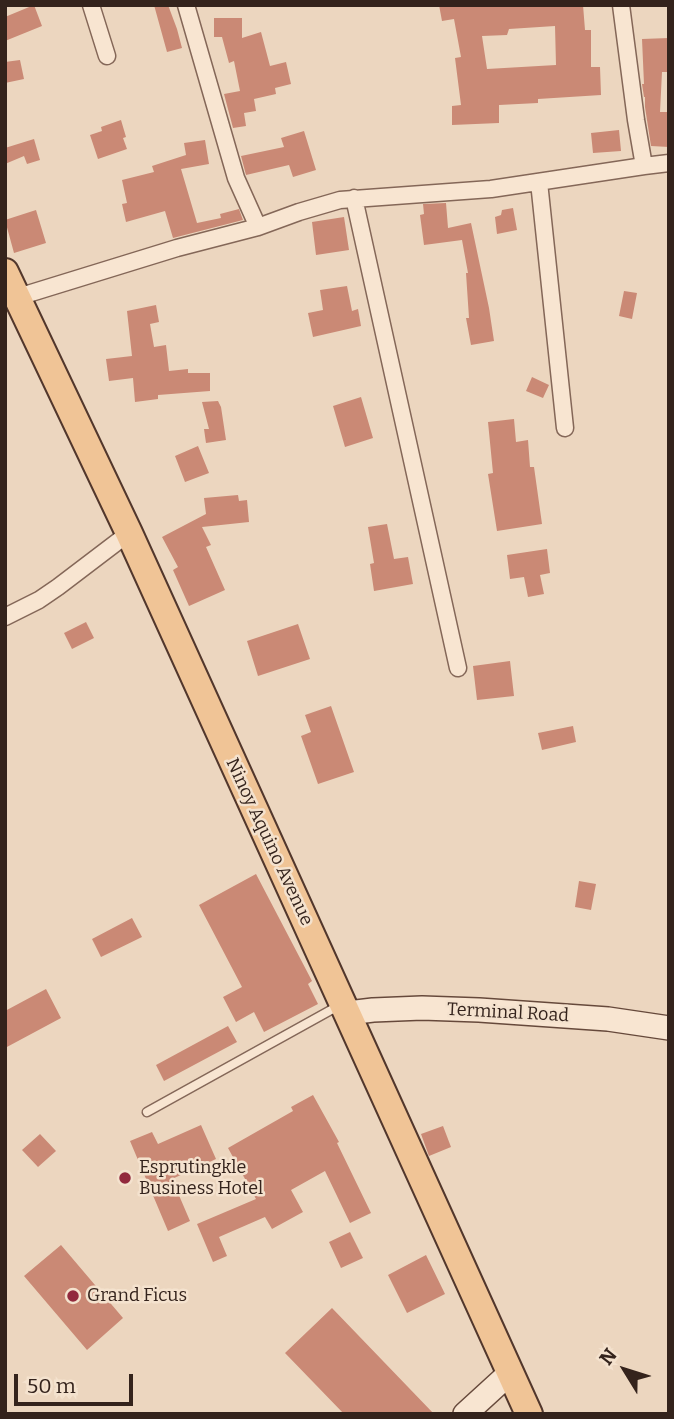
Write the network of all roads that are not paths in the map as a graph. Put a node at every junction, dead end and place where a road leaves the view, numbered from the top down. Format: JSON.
{"nodes":[{"id":1,"x":91,"y":5,"type":"edge"},
{"id":2,"x":186,"y":5,"type":"edge"},
{"id":3,"x":621,"y":5,"type":"edge"},
{"id":4,"x":107,"y":56,"type":"dead end"},
{"id":5,"x":669,"y":163,"type":"edge"},
{"id":6,"x":644,"y":166,"type":"junction"},
{"id":7,"x":539,"y":183,"type":"junction"},
{"id":8,"x":354,"y":198,"type":"junction"},
{"id":9,"x":258,"y":228,"type":"junction"},
{"id":10,"x":5,"y":272,"type":"edge"},
{"id":11,"x":18,"y":297,"type":"junction"},
{"id":12,"x":565,"y":428,"type":"dead end"},
{"id":13,"x":129,"y":533,"type":"junction"},
{"id":14,"x":5,"y":617,"type":"edge"},
{"id":15,"x":458,"y":668,"type":"dead end"},
{"id":16,"x":345,"y":1008,"type":"junction"},
{"id":17,"x":669,"y":1028,"type":"edge"},
{"id":18,"x":147,"y":1112,"type":"dead end"},
{"id":19,"x":511,"y":1373,"type":"junction"},
{"id":20,"x":465,"y":1414,"type":"edge"},
{"id":21,"x":529,"y":1414,"type":"edge"}],
"edges":[{"from":1,"to":4,"type":"street"},
{"from":2,"to":9,"type":"street"},
{"from":3,"to":6,"type":"street"},
{"from":5,"to":6,"type":"street"},
{"from":6,"to":7,"type":"street"},
{"from":7,"to":8,"type":"street"},
{"from":7,"to":12,"type":"street"},
{"from":8,"to":9,"type":"street"},
{"from":8,"to":15,"type":"street"},
{"from":9,"to":11,"type":"street"},
{"from":10,"to":11,"type":"main road","name":"Ninoy Aquino Avenue"},
{"from":11,"to":13,"type":"main road","name":"Ninoy Aquino Avenue"},
{"from":13,"to":14,"type":"street"},
{"from":13,"to":16,"type":"main road","name":"Ninoy Aquino Avenue"},
{"from":16,"to":17,"type":"street","name":"Terminal Road"},
{"from":16,"to":18,"type":"lane"},
{"from":16,"to":19,"type":"main road","name":"Ninoy Aquino Avenue"},
{"from":19,"to":20,"type":"street"},
{"from":19,"to":21,"type":"main road","name":"Ninoy Aquino Avenue"}]}
